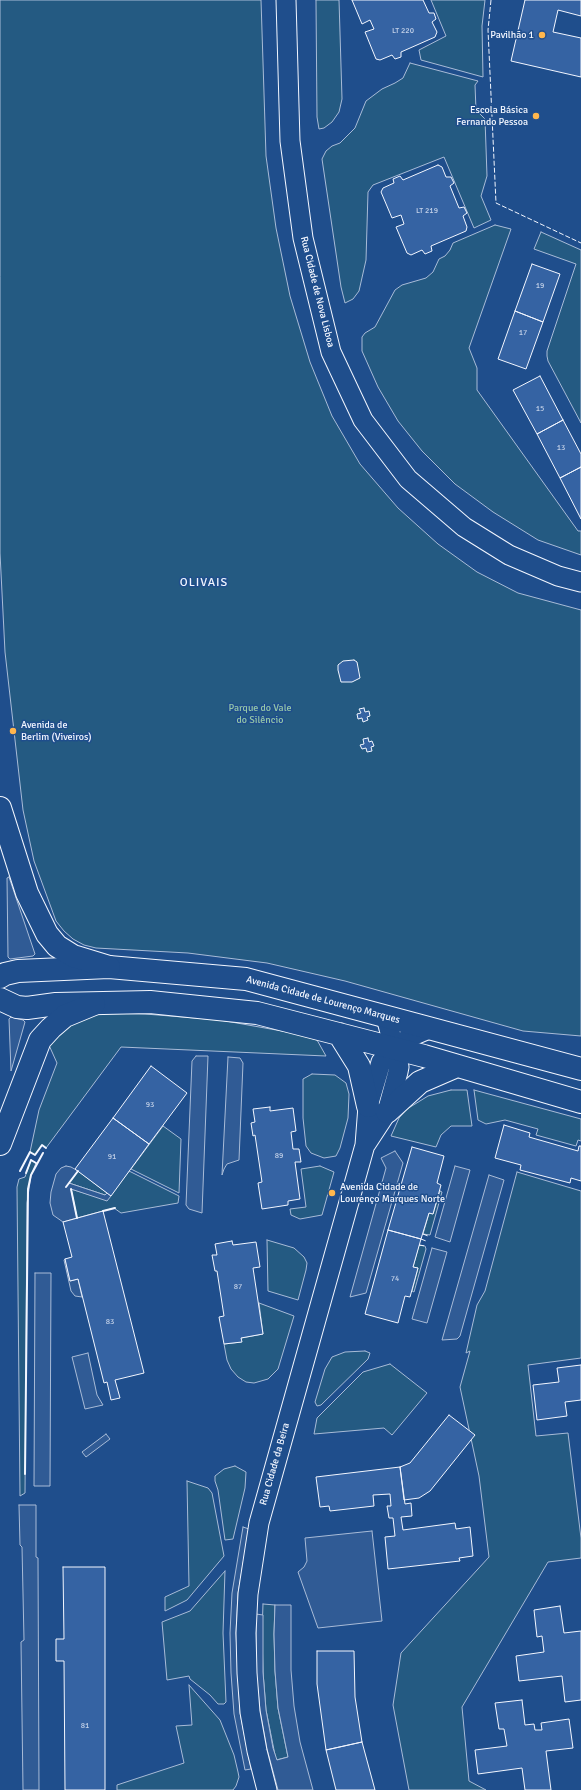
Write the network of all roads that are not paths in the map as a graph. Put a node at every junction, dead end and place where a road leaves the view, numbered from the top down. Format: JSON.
{"nodes":[{"id":1,"x":286,"y":0,"type":"edge"},
{"id":2,"x":581,"y":582,"type":"edge"},
{"id":3,"x":0,"y":808,"type":"edge"},
{"id":4,"x":109,"y":967,"type":"junction"},
{"id":5,"x":0,"y":977,"type":"edge"},
{"id":6,"x":0,"y":999,"type":"edge"},
{"id":7,"x":94,"y":1004,"type":"junction"},
{"id":8,"x":386,"y":1017,"type":"junction"},
{"id":9,"x":431,"y":1028,"type":"junction"},
{"id":10,"x":339,"y":1034,"type":"junction"},
{"id":11,"x":394,"y":1048,"type":"junction"},
{"id":12,"x":457,"y":1066,"type":"junction"},
{"id":13,"x":581,"y":1069,"type":"edge"},
{"id":14,"x":581,"y":1102,"type":"edge"},
{"id":15,"x":377,"y":1109,"type":"junction"},
{"id":16,"x":0,"y":1144,"type":"edge"},
{"id":17,"x":267,"y":1790,"type":"edge"}],
"edges":[{"from":1,"to":2,"type":"street","name":"Rua Cidade de Nova Lisboa"},
{"from":3,"to":4,"type":"street"},
{"from":4,"to":5,"type":"street","name":"Avenida Cidade de Lourenço Marques"},
{"from":4,"to":8,"type":"street","name":"Avenida Cidade de Lourenço Marques"},
{"from":6,"to":7,"type":"street"},
{"from":7,"to":10,"type":"street"},
{"from":7,"to":16,"type":"street"},
{"from":8,"to":9,"type":"street","name":"Avenida Cidade de Lourenço Marques"},
{"from":8,"to":11,"type":"street","name":"Rua Cidade da Beira"},
{"from":9,"to":11,"type":"street"},
{"from":9,"to":13,"type":"street","name":"Avenida Cidade de Lourenço Marques"},
{"from":10,"to":11,"type":"street"},
{"from":10,"to":15,"type":"street"},
{"from":11,"to":12,"type":"street"},
{"from":11,"to":15,"type":"street","name":"Rua Cidade da Beira"},
{"from":12,"to":14,"type":"street"},
{"from":12,"to":15,"type":"street"},
{"from":15,"to":17,"type":"street","name":"Rua Cidade da Beira"}]}
